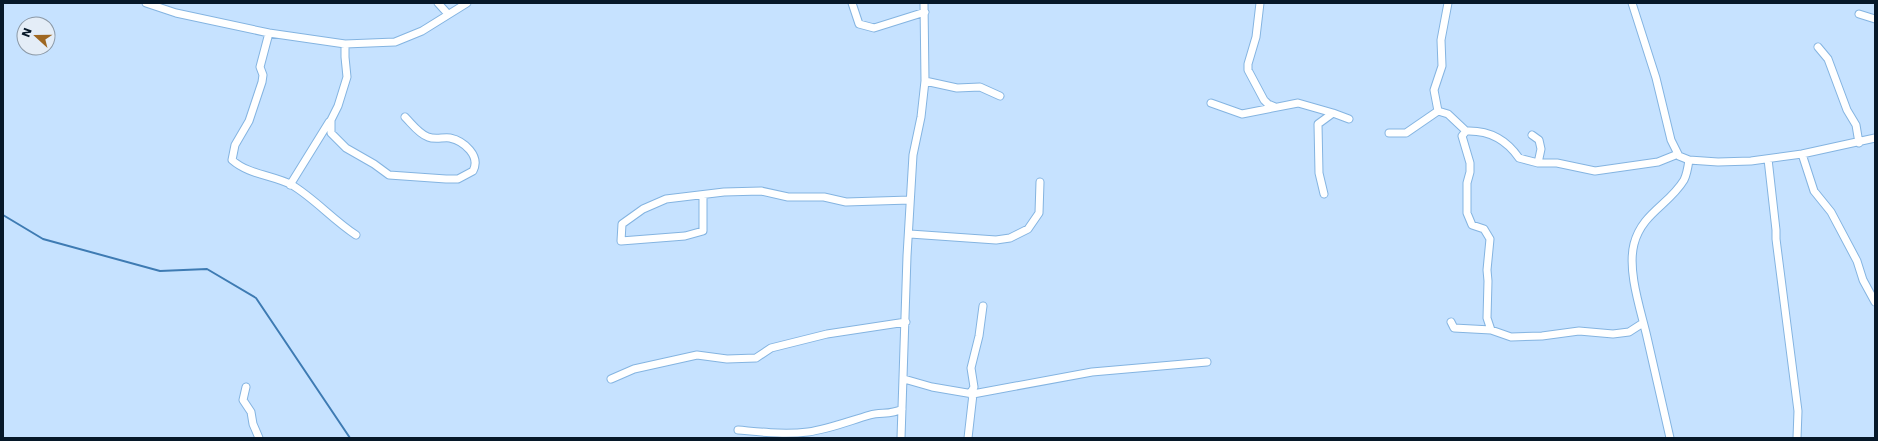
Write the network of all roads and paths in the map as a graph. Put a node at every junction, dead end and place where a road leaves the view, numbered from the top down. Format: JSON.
{"nodes":[{"id":1,"x":146,"y":3,"type":"edge"},
{"id":2,"x":438,"y":3,"type":"edge"},
{"id":3,"x":467,"y":3,"type":"edge"},
{"id":4,"x":852,"y":3,"type":"edge"},
{"id":5,"x":924,"y":3,"type":"edge"},
{"id":6,"x":1260,"y":3,"type":"edge"},
{"id":7,"x":1448,"y":3,"type":"edge"},
{"id":8,"x":1632,"y":3,"type":"edge"},
{"id":9,"x":169,"y":6,"type":"edge"},
{"id":10,"x":925,"y":12,"type":"junction"},
{"id":11,"x":448,"y":14,"type":"junction"},
{"id":12,"x":1859,"y":14,"type":"dead end"},
{"id":13,"x":1875,"y":19,"type":"edge"},
{"id":14,"x":269,"y":33,"type":"junction"},
{"id":15,"x":345,"y":44,"type":"junction"},
{"id":16,"x":1818,"y":47,"type":"dead end"},
{"id":17,"x":925,"y":81,"type":"junction"},
{"id":18,"x":1000,"y":96,"type":"dead end"},
{"id":19,"x":1211,"y":102,"type":"dead end"},
{"id":20,"x":1277,"y":108,"type":"junction"},
{"id":21,"x":1438,"y":112,"type":"junction"},
{"id":22,"x":1333,"y":113,"type":"junction"},
{"id":23,"x":405,"y":117,"type":"dead end"},
{"id":24,"x":1349,"y":119,"type":"dead end"},
{"id":25,"x":331,"y":120,"type":"junction"},
{"id":26,"x":1466,"y":131,"type":"junction"},
{"id":27,"x":1389,"y":133,"type":"dead end"},
{"id":28,"x":1532,"y":135,"type":"dead end"},
{"id":29,"x":1875,"y":138,"type":"edge"},
{"id":30,"x":1859,"y":142,"type":"junction"},
{"id":31,"x":1678,"y":154,"type":"junction"},
{"id":32,"x":1802,"y":154,"type":"junction"},
{"id":33,"x":1768,"y":159,"type":"junction"},
{"id":34,"x":1689,"y":160,"type":"junction"},
{"id":35,"x":1538,"y":163,"type":"junction"},
{"id":36,"x":1040,"y":182,"type":"dead end"},
{"id":37,"x":290,"y":185,"type":"junction"},
{"id":38,"x":1324,"y":194,"type":"dead end"},
{"id":39,"x":703,"y":195,"type":"junction"},
{"id":40,"x":910,"y":200,"type":"junction"},
{"id":41,"x":910,"y":234,"type":"junction"},
{"id":42,"x":356,"y":235,"type":"dead end"},
{"id":43,"x":1875,"y":302,"type":"edge"},
{"id":44,"x":983,"y":306,"type":"dead end"},
{"id":45,"x":906,"y":322,"type":"junction"},
{"id":46,"x":1451,"y":322,"type":"dead end"},
{"id":47,"x":1644,"y":323,"type":"junction"},
{"id":48,"x":1490,"y":330,"type":"junction"},
{"id":49,"x":1208,"y":362,"type":"dead end"},
{"id":50,"x":611,"y":379,"type":"dead end"},
{"id":51,"x":904,"y":379,"type":"junction"},
{"id":52,"x":246,"y":387,"type":"dead end"},
{"id":53,"x":971,"y":394,"type":"junction"},
{"id":54,"x":902,"y":409,"type":"junction"},
{"id":55,"x":738,"y":430,"type":"dead end"},
{"id":56,"x":259,"y":438,"type":"edge"},
{"id":57,"x":902,"y":438,"type":"edge"},
{"id":58,"x":968,"y":438,"type":"edge"},
{"id":59,"x":1670,"y":438,"type":"edge"},
{"id":60,"x":1797,"y":438,"type":"edge"}],
"edges":[{"from":1,"to":9,"type":"street"},
{"from":2,"to":11,"type":"street"},
{"from":3,"to":11,"type":"street"},
{"from":4,"to":10,"type":"street"},
{"from":5,"to":10,"type":"street"},
{"from":6,"to":20,"type":"street"},
{"from":7,"to":21,"type":"street"},
{"from":8,"to":31,"type":"street"},
{"from":9,"to":14,"type":"street"},
{"from":10,"to":17,"type":"street"},
{"from":11,"to":15,"type":"street"},
{"from":12,"to":13,"type":"street"},
{"from":14,"to":15,"type":"street"},
{"from":14,"to":37,"type":"street"},
{"from":15,"to":25,"type":"street"},
{"from":16,"to":30,"type":"street"},
{"from":17,"to":18,"type":"street"},
{"from":17,"to":40,"type":"street"},
{"from":19,"to":20,"type":"street"},
{"from":20,"to":22,"type":"street"},
{"from":21,"to":26,"type":"street"},
{"from":21,"to":27,"type":"street"},
{"from":22,"to":24,"type":"street"},
{"from":22,"to":38,"type":"street"},
{"from":23,"to":25,"type":"street"},
{"from":25,"to":37,"type":"street"},
{"from":26,"to":35,"type":"street"},
{"from":26,"to":48,"type":"street"},
{"from":28,"to":35,"type":"street"},
{"from":29,"to":30,"type":"street"},
{"from":30,"to":32,"type":"street"},
{"from":31,"to":34,"type":"street"},
{"from":31,"to":35,"type":"street"},
{"from":32,"to":33,"type":"street"},
{"from":32,"to":43,"type":"street"},
{"from":33,"to":34,"type":"street"},
{"from":33,"to":60,"type":"street"},
{"from":34,"to":47,"type":"street"},
{"from":36,"to":41,"type":"street"},
{"from":37,"to":42,"type":"street"},
{"from":39,"to":39,"type":"street"},
{"from":39,"to":40,"type":"street"},
{"from":40,"to":41,"type":"street"},
{"from":41,"to":45,"type":"street"},
{"from":44,"to":53,"type":"street"},
{"from":45,"to":50,"type":"street"},
{"from":45,"to":51,"type":"street"},
{"from":46,"to":48,"type":"street"},
{"from":47,"to":48,"type":"street"},
{"from":47,"to":59,"type":"street"},
{"from":49,"to":53,"type":"street"},
{"from":51,"to":53,"type":"street"},
{"from":51,"to":54,"type":"street"},
{"from":52,"to":56,"type":"street"},
{"from":53,"to":58,"type":"street"},
{"from":54,"to":55,"type":"street"},
{"from":54,"to":57,"type":"street"}]}
